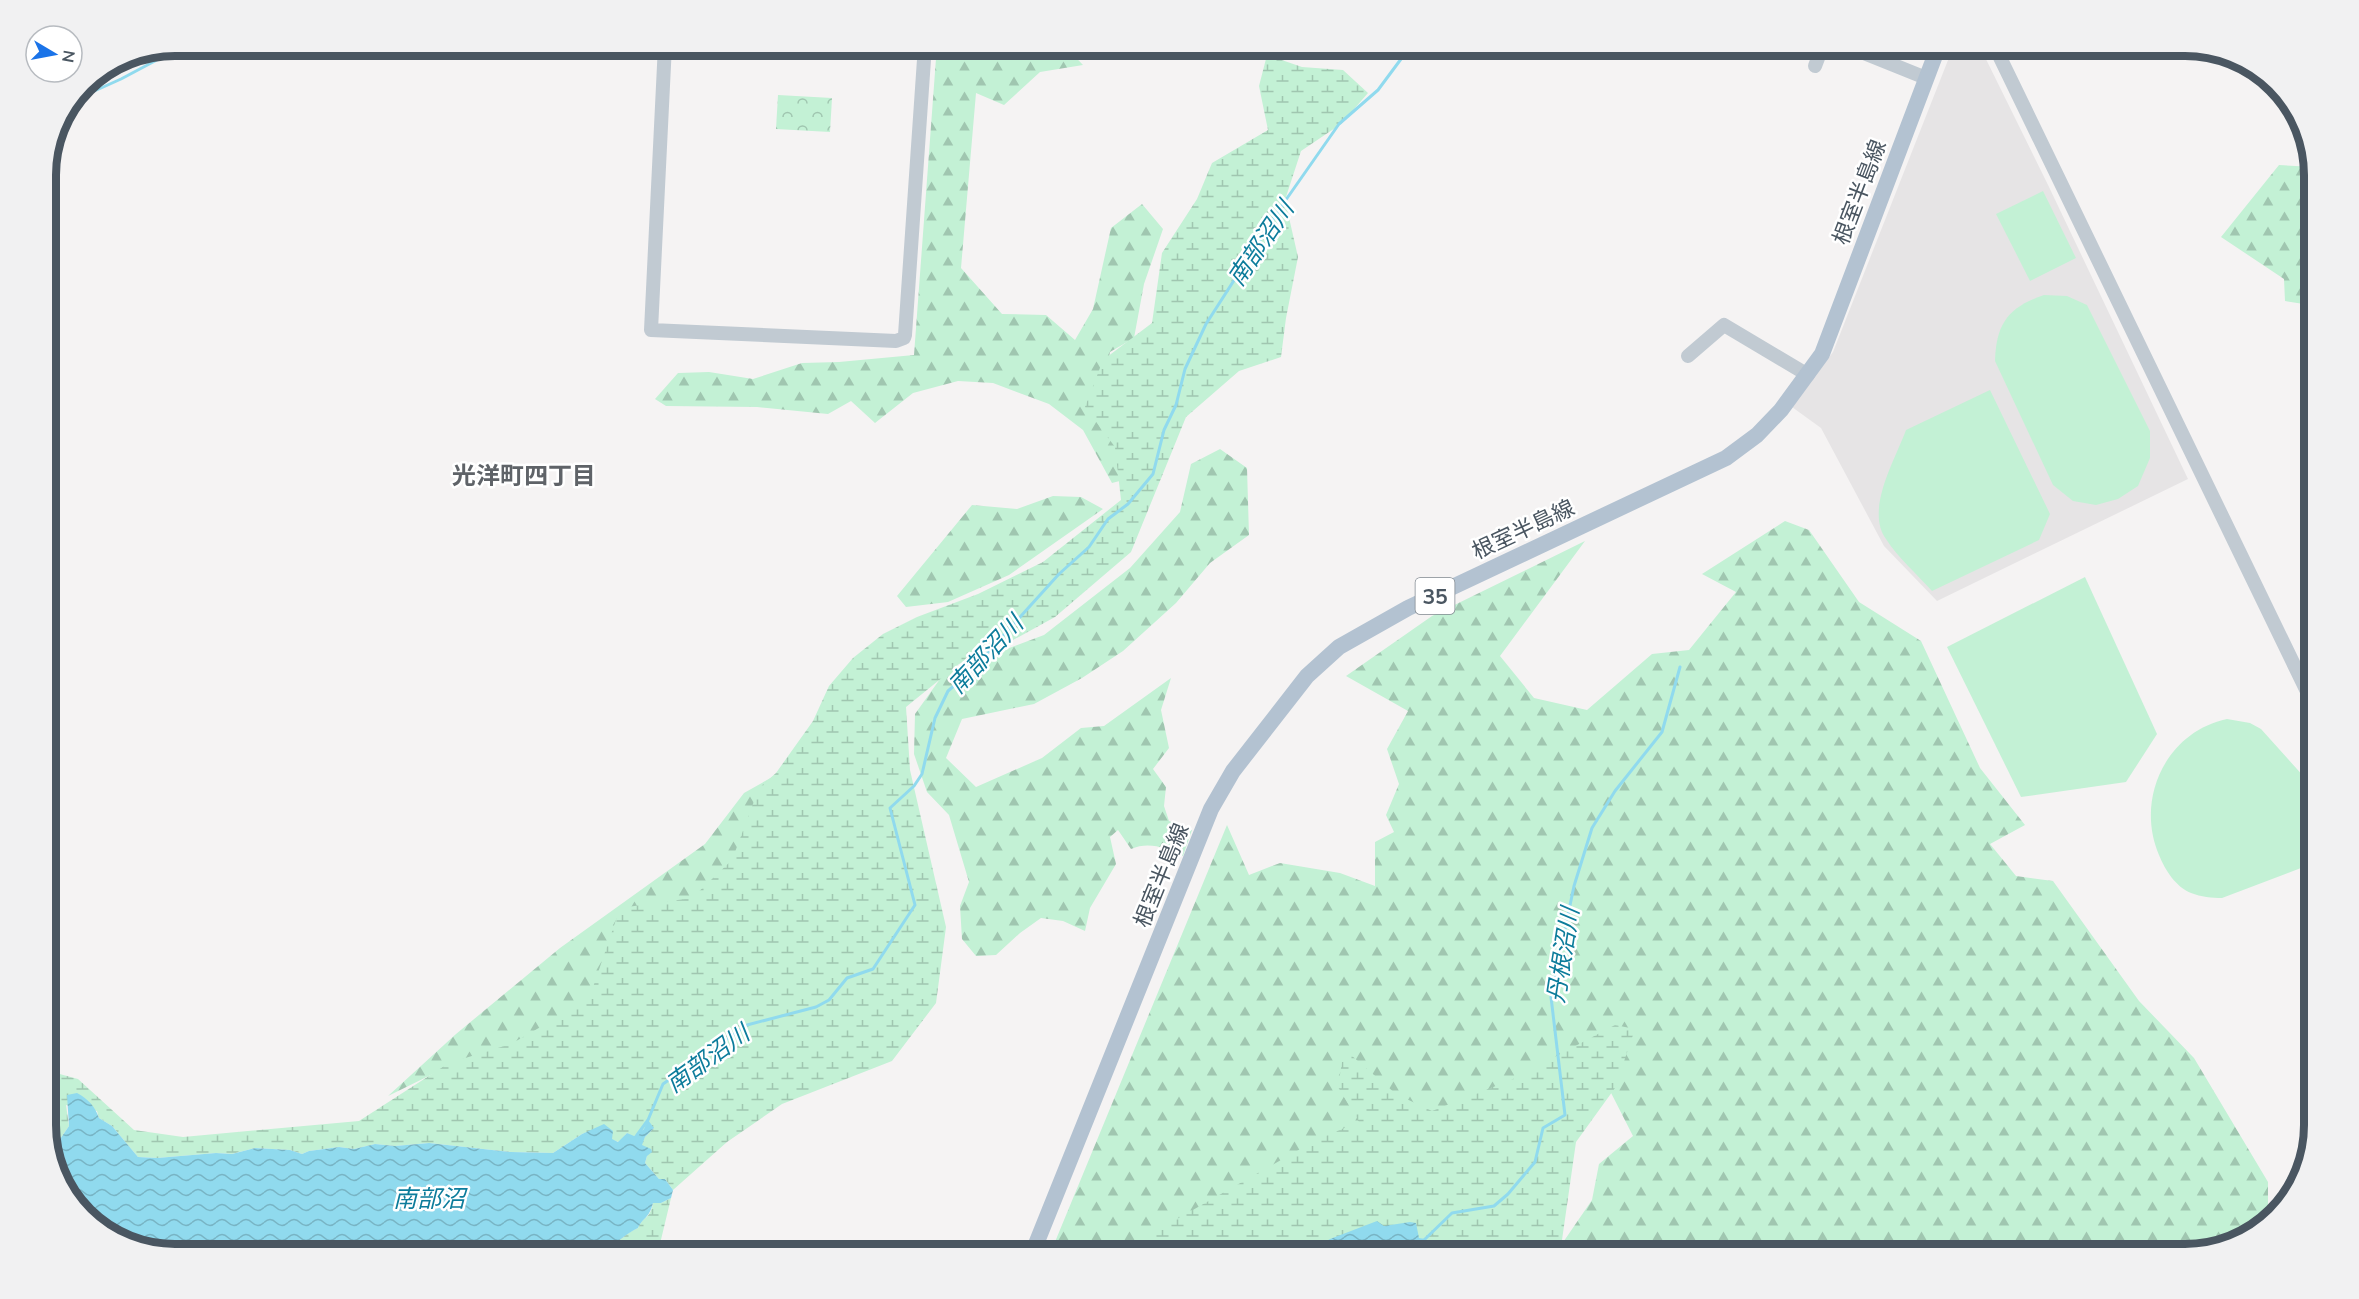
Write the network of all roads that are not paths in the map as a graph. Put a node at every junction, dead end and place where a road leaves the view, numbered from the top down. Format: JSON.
{"nodes":[{"id":1,"x":664,"y":56,"type":"edge"},
{"id":2,"x":924,"y":56,"type":"edge"},
{"id":3,"x":1819,"y":56,"type":"edge"},
{"id":4,"x":1883,"y":56,"type":"edge"},
{"id":5,"x":1935,"y":56,"type":"edge"},
{"id":6,"x":1999,"y":56,"type":"edge"},
{"id":7,"x":1815,"y":66,"type":"dead end"},
{"id":8,"x":1926,"y":78,"type":"junction"},
{"id":9,"x":1688,"y":356,"type":"dead end"},
{"id":10,"x":1808,"y":375,"type":"junction"},
{"id":11,"x":2304,"y":684,"type":"edge"},
{"id":12,"x":1036,"y":1244,"type":"edge"}],
"edges":[{"from":1,"to":2,"type":"street"},
{"from":3,"to":7,"type":"street"},
{"from":4,"to":8,"type":"street"},
{"from":5,"to":8,"type":"main road","name":"根室半島線","number":"35"},
{"from":6,"to":11,"type":"street"},
{"from":8,"to":10,"type":"main road","name":"根室半島線","number":"35"},
{"from":9,"to":10,"type":"street"},
{"from":10,"to":12,"type":"main road","name":"根室半島線","number":"35"}]}
